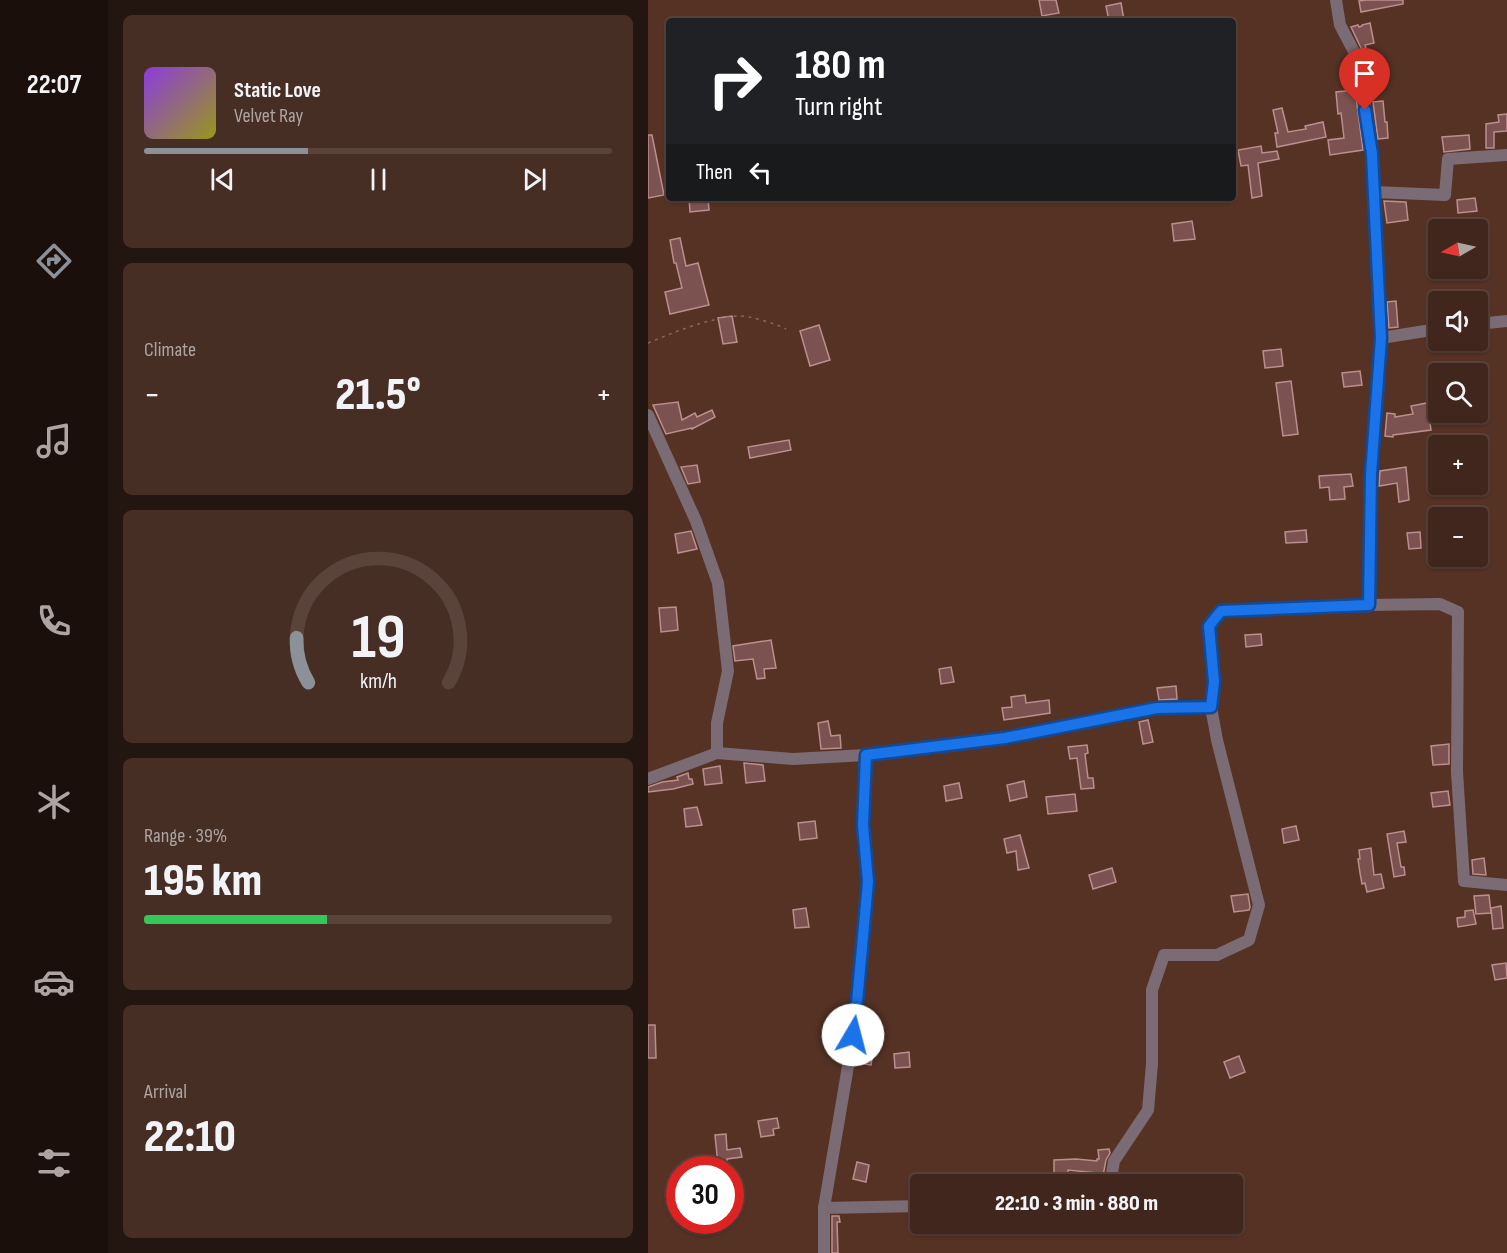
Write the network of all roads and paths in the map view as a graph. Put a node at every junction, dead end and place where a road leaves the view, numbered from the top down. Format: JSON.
{"nodes":[{"id":1,"x":1336,"y":0,"type":"edge"},
{"id":2,"x":1507,"y":155,"type":"edge"},
{"id":3,"x":1374,"y":192,"type":"junction"},
{"id":4,"x":1507,"y":321,"type":"edge"},
{"id":5,"x":1488,"y":323,"type":"edge"},
{"id":6,"x":786,"y":329,"type":"dead end"},
{"id":7,"x":1428,"y":331,"type":"edge"},
{"id":8,"x":1381,"y":338,"type":"junction"},
{"id":9,"x":648,"y":343,"type":"edge"},
{"id":10,"x":648,"y":415,"type":"edge"},
{"id":11,"x":1369,"y":605,"type":"junction"},
{"id":12,"x":1211,"y":707,"type":"junction"},
{"id":13,"x":717,"y":753,"type":"junction"},
{"id":14,"x":866,"y":755,"type":"junction"},
{"id":15,"x":648,"y":779,"type":"edge"},
{"id":16,"x":1507,"y":885,"type":"edge"},
{"id":17,"x":1112,"y":1174,"type":"edge"},
{"id":18,"x":910,"y":1206,"type":"edge"},
{"id":19,"x":824,"y":1208,"type":"junction"},
{"id":20,"x":824,"y":1253,"type":"edge"}],
"edges":[{"from":1,"to":3,"type":"street"},
{"from":2,"to":3,"type":"street"},
{"from":3,"to":8,"type":"street"},
{"from":4,"to":5,"type":"street"},
{"from":6,"to":9,"type":"path"},
{"from":7,"to":8,"type":"street"},
{"from":8,"to":11,"type":"street"},
{"from":10,"to":13,"type":"street"},
{"from":11,"to":12,"type":"street"},
{"from":11,"to":16,"type":"street"},
{"from":12,"to":14,"type":"street"},
{"from":12,"to":17,"type":"street"},
{"from":13,"to":14,"type":"street"},
{"from":13,"to":15,"type":"street"},
{"from":14,"to":19,"type":"street"},
{"from":18,"to":19,"type":"street"},
{"from":19,"to":20,"type":"street"}]}
